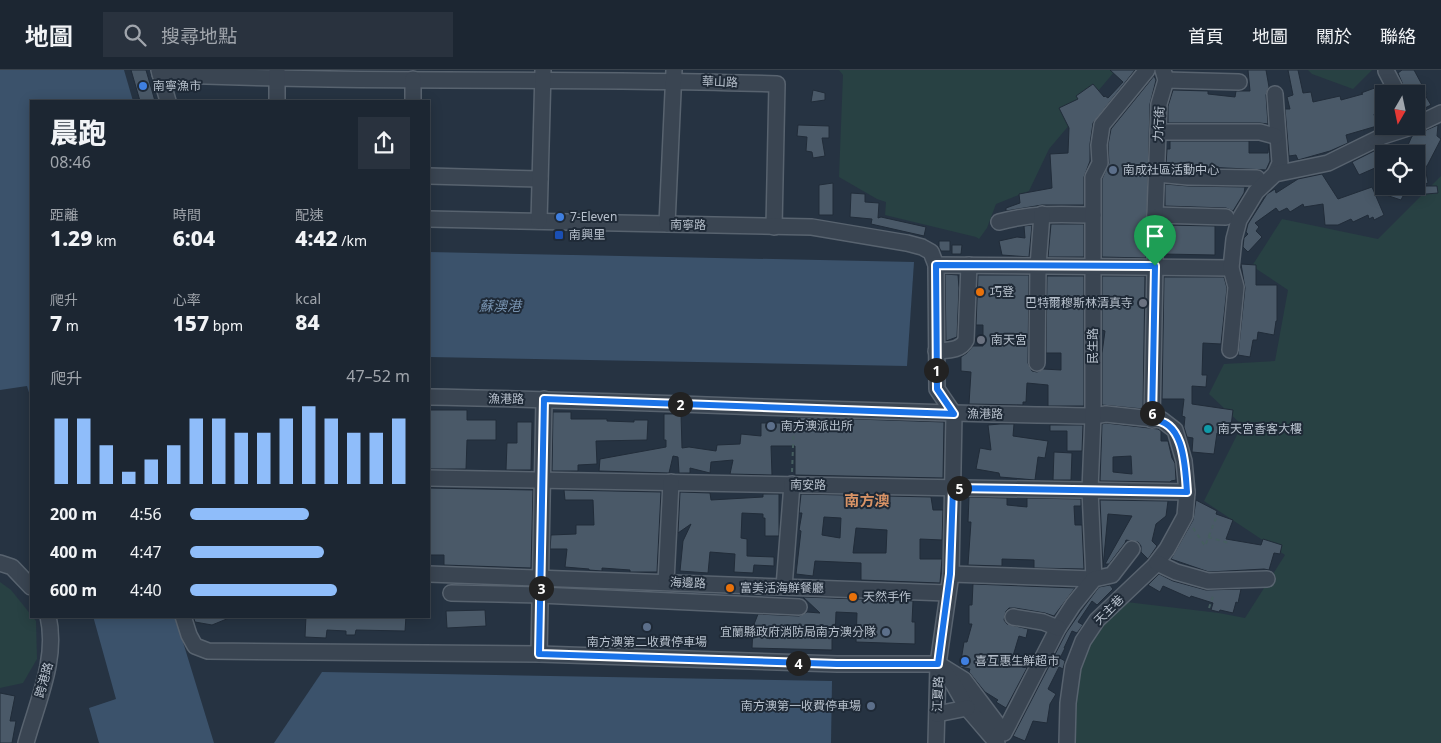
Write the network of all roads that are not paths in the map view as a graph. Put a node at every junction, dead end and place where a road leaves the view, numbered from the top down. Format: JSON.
{"nodes":[{"id":1,"x":1147,"y":70,"type":"edge"},
{"id":2,"x":1386,"y":71,"type":"edge"},
{"id":3,"x":159,"y":72,"type":"edge"},
{"id":4,"x":277,"y":75,"type":"edge"},
{"id":5,"x":543,"y":75,"type":"edge"},
{"id":6,"x":674,"y":75,"type":"edge"},
{"id":7,"x":1164,"y":75,"type":"edge"},
{"id":8,"x":759,"y":77,"type":"edge"},
{"id":9,"x":413,"y":79,"type":"junction"},
{"id":10,"x":1239,"y":82,"type":"dead end"},
{"id":11,"x":1393,"y":85,"type":"edge"},
{"id":12,"x":1274,"y":94,"type":"dead end"},
{"id":13,"x":168,"y":100,"type":"edge"},
{"id":14,"x":276,"y":100,"type":"edge"},
{"id":15,"x":413,"y":100,"type":"edge"},
{"id":16,"x":1441,"y":114,"type":"edge"},
{"id":17,"x":1425,"y":121,"type":"edge"},
{"id":18,"x":1158,"y":132,"type":"junction"},
{"id":19,"x":1386,"y":135,"type":"edge"},
{"id":20,"x":1275,"y":136,"type":"dead end"},
{"id":21,"x":1157,"y":174,"type":"junction"},
{"id":22,"x":1275,"y":174,"type":"junction"},
{"id":23,"x":430,"y":176,"type":"edge"},
{"id":24,"x":1257,"y":178,"type":"dead end"},
{"id":25,"x":540,"y":179,"type":"junction"},
{"id":26,"x":1042,"y":214,"type":"junction"},
{"id":27,"x":1093,"y":215,"type":"junction"},
{"id":28,"x":1155,"y":215,"type":"junction"},
{"id":29,"x":1226,"y":217,"type":"dead end"},
{"id":30,"x":430,"y":218,"type":"edge"},
{"id":31,"x":539,"y":221,"type":"junction"},
{"id":32,"x":999,"y":222,"type":"dead end"},
{"id":33,"x":667,"y":224,"type":"junction"},
{"id":34,"x":774,"y":226,"type":"junction"},
{"id":35,"x":936,"y":265,"type":"junction"},
{"id":36,"x":970,"y":265,"type":"junction"},
{"id":37,"x":1038,"y":266,"type":"junction"},
{"id":38,"x":1155,"y":266,"type":"junction"},
{"id":39,"x":1093,"y":267,"type":"junction"},
{"id":40,"x":1231,"y":268,"type":"junction"},
{"id":41,"x":1230,"y":350,"type":"dead end"},
{"id":42,"x":936,"y":351,"type":"junction"},
{"id":43,"x":1037,"y":363,"type":"dead end"},
{"id":44,"x":430,"y":397,"type":"edge"},
{"id":45,"x":544,"y":399,"type":"junction"},
{"id":46,"x":954,"y":414,"type":"junction"},
{"id":47,"x":1093,"y":416,"type":"junction"},
{"id":48,"x":1152,"y":420,"type":"junction"},
{"id":49,"x":430,"y":478,"type":"edge"},
{"id":50,"x":543,"y":479,"type":"junction"},
{"id":51,"x":671,"y":482,"type":"junction"},
{"id":52,"x":792,"y":484,"type":"junction"},
{"id":53,"x":953,"y":488,"type":"junction"},
{"id":54,"x":1090,"y":490,"type":"junction"},
{"id":55,"x":1187,"y":492,"type":"junction"},
{"id":56,"x":1132,"y":549,"type":"dead end"},
{"id":57,"x":1157,"y":562,"type":"junction"},
{"id":58,"x":0,"y":563,"type":"edge"},
{"id":59,"x":430,"y":574,"type":"edge"},
{"id":60,"x":950,"y":574,"type":"junction"},
{"id":61,"x":541,"y":577,"type":"junction"},
{"id":62,"x":1094,"y":579,"type":"junction"},
{"id":63,"x":1267,"y":579,"type":"dead end"},
{"id":64,"x":666,"y":582,"type":"junction"},
{"id":65,"x":30,"y":586,"type":"edge"},
{"id":66,"x":784,"y":586,"type":"junction"},
{"id":67,"x":451,"y":593,"type":"dead end"},
{"id":68,"x":947,"y":593,"type":"junction"},
{"id":69,"x":540,"y":595,"type":"junction"},
{"id":70,"x":799,"y":607,"type":"dead end"},
{"id":71,"x":1013,"y":617,"type":"dead end"},
{"id":72,"x":48,"y":618,"type":"edge"},
{"id":73,"x":184,"y":618,"type":"edge"},
{"id":74,"x":1058,"y":628,"type":"junction"},
{"id":75,"x":539,"y":654,"type":"junction"},
{"id":76,"x":938,"y":664,"type":"junction"},
{"id":77,"x":967,"y":708,"type":"junction"},
{"id":78,"x":937,"y":714,"type":"junction"},
{"id":79,"x":26,"y":743,"type":"edge"},
{"id":80,"x":936,"y":743,"type":"edge"},
{"id":81,"x":997,"y":743,"type":"edge"},
{"id":82,"x":1067,"y":743,"type":"edge"}],
"edges":[{"from":1,"to":27,"type":"street","name":"民生路"},
{"from":2,"to":11,"type":"street"},
{"from":3,"to":4,"type":"street","name":"華山路"},
{"from":3,"to":13,"type":"street"},
{"from":4,"to":9,"type":"street","name":"華山路"},
{"from":4,"to":14,"type":"street"},
{"from":5,"to":6,"type":"street","name":"華山路"},
{"from":5,"to":9,"type":"street","name":"華山路"},
{"from":5,"to":25,"type":"street"},
{"from":6,"to":8,"type":"street","name":"華山路"},
{"from":6,"to":33,"type":"street"},
{"from":7,"to":10,"type":"street"},
{"from":7,"to":18,"type":"street","name":"力行街"},
{"from":8,"to":34,"type":"street","name":"華山路"},
{"from":9,"to":15,"type":"street"},
{"from":12,"to":22,"type":"street"},
{"from":16,"to":17,"type":"street"},
{"from":18,"to":20,"type":"street"},
{"from":18,"to":21,"type":"street","name":"力行街"},
{"from":19,"to":22,"type":"street"},
{"from":21,"to":24,"type":"street"},
{"from":21,"to":28,"type":"street","name":"力行街"},
{"from":22,"to":40,"type":"street"},
{"from":23,"to":25,"type":"street"},
{"from":25,"to":31,"type":"street"},
{"from":26,"to":27,"type":"street"},
{"from":26,"to":32,"type":"street"},
{"from":26,"to":37,"type":"street"},
{"from":27,"to":39,"type":"street","name":"民生路"},
{"from":28,"to":29,"type":"street"},
{"from":28,"to":38,"type":"street","name":"力行街"},
{"from":30,"to":31,"type":"street","name":"南寧路"},
{"from":31,"to":33,"type":"street","name":"南寧路"},
{"from":33,"to":34,"type":"street","name":"南寧路"},
{"from":34,"to":35,"type":"street","name":"南寧路"},
{"from":35,"to":36,"type":"street"},
{"from":35,"to":42,"type":"street"},
{"from":36,"to":37,"type":"street"},
{"from":36,"to":42,"type":"street"},
{"from":37,"to":39,"type":"street"},
{"from":37,"to":43,"type":"street"},
{"from":38,"to":39,"type":"street"},
{"from":38,"to":40,"type":"street"},
{"from":38,"to":48,"type":"street","name":"力行街"},
{"from":39,"to":47,"type":"street","name":"民生路"},
{"from":40,"to":41,"type":"street"},
{"from":42,"to":46,"type":"street"},
{"from":44,"to":45,"type":"street","name":"漁港路"},
{"from":45,"to":46,"type":"street","name":"漁港路"},
{"from":45,"to":50,"type":"street"},
{"from":46,"to":47,"type":"street","name":"漁港路"},
{"from":46,"to":53,"type":"street","name":"江夏路"},
{"from":47,"to":48,"type":"street","name":"漁港路"},
{"from":47,"to":54,"type":"street","name":"民生路"},
{"from":48,"to":55,"type":"street","name":"漁港路"},
{"from":49,"to":50,"type":"street","name":"南安路"},
{"from":50,"to":51,"type":"street","name":"南安路"},
{"from":50,"to":61,"type":"street"},
{"from":51,"to":52,"type":"street","name":"南安路"},
{"from":51,"to":64,"type":"street"},
{"from":52,"to":53,"type":"street","name":"南安路"},
{"from":52,"to":66,"type":"street"},
{"from":53,"to":54,"type":"street","name":"南安路"},
{"from":53,"to":60,"type":"street","name":"江夏路"},
{"from":54,"to":55,"type":"street","name":"南安路"},
{"from":54,"to":62,"type":"street","name":"民生路"},
{"from":55,"to":57,"type":"street","name":"天主巷"},
{"from":56,"to":62,"type":"street"},
{"from":57,"to":63,"type":"street"},
{"from":57,"to":82,"type":"street","name":"天主巷"},
{"from":58,"to":65,"type":"street"},
{"from":59,"to":61,"type":"street","name":"海邊路"},
{"from":60,"to":62,"type":"street"},
{"from":60,"to":68,"type":"street","name":"江夏路"},
{"from":61,"to":64,"type":"street","name":"海邊路"},
{"from":61,"to":69,"type":"street"},
{"from":62,"to":74,"type":"street"},
{"from":64,"to":66,"type":"street","name":"海邊路"},
{"from":66,"to":68,"type":"street","name":"海邊路"},
{"from":67,"to":69,"type":"street"},
{"from":68,"to":76,"type":"street","name":"江夏路"},
{"from":69,"to":70,"type":"street"},
{"from":69,"to":75,"type":"street"},
{"from":71,"to":74,"type":"street"},
{"from":72,"to":79,"type":"street","name":"跨港路"},
{"from":73,"to":75,"type":"street"},
{"from":74,"to":76,"type":"street"},
{"from":75,"to":76,"type":"street"},
{"from":76,"to":77,"type":"street"},
{"from":76,"to":78,"type":"street","name":"江夏路"},
{"from":77,"to":78,"type":"street"},
{"from":77,"to":81,"type":"street"},
{"from":78,"to":80,"type":"street","name":"江夏路"}]}
